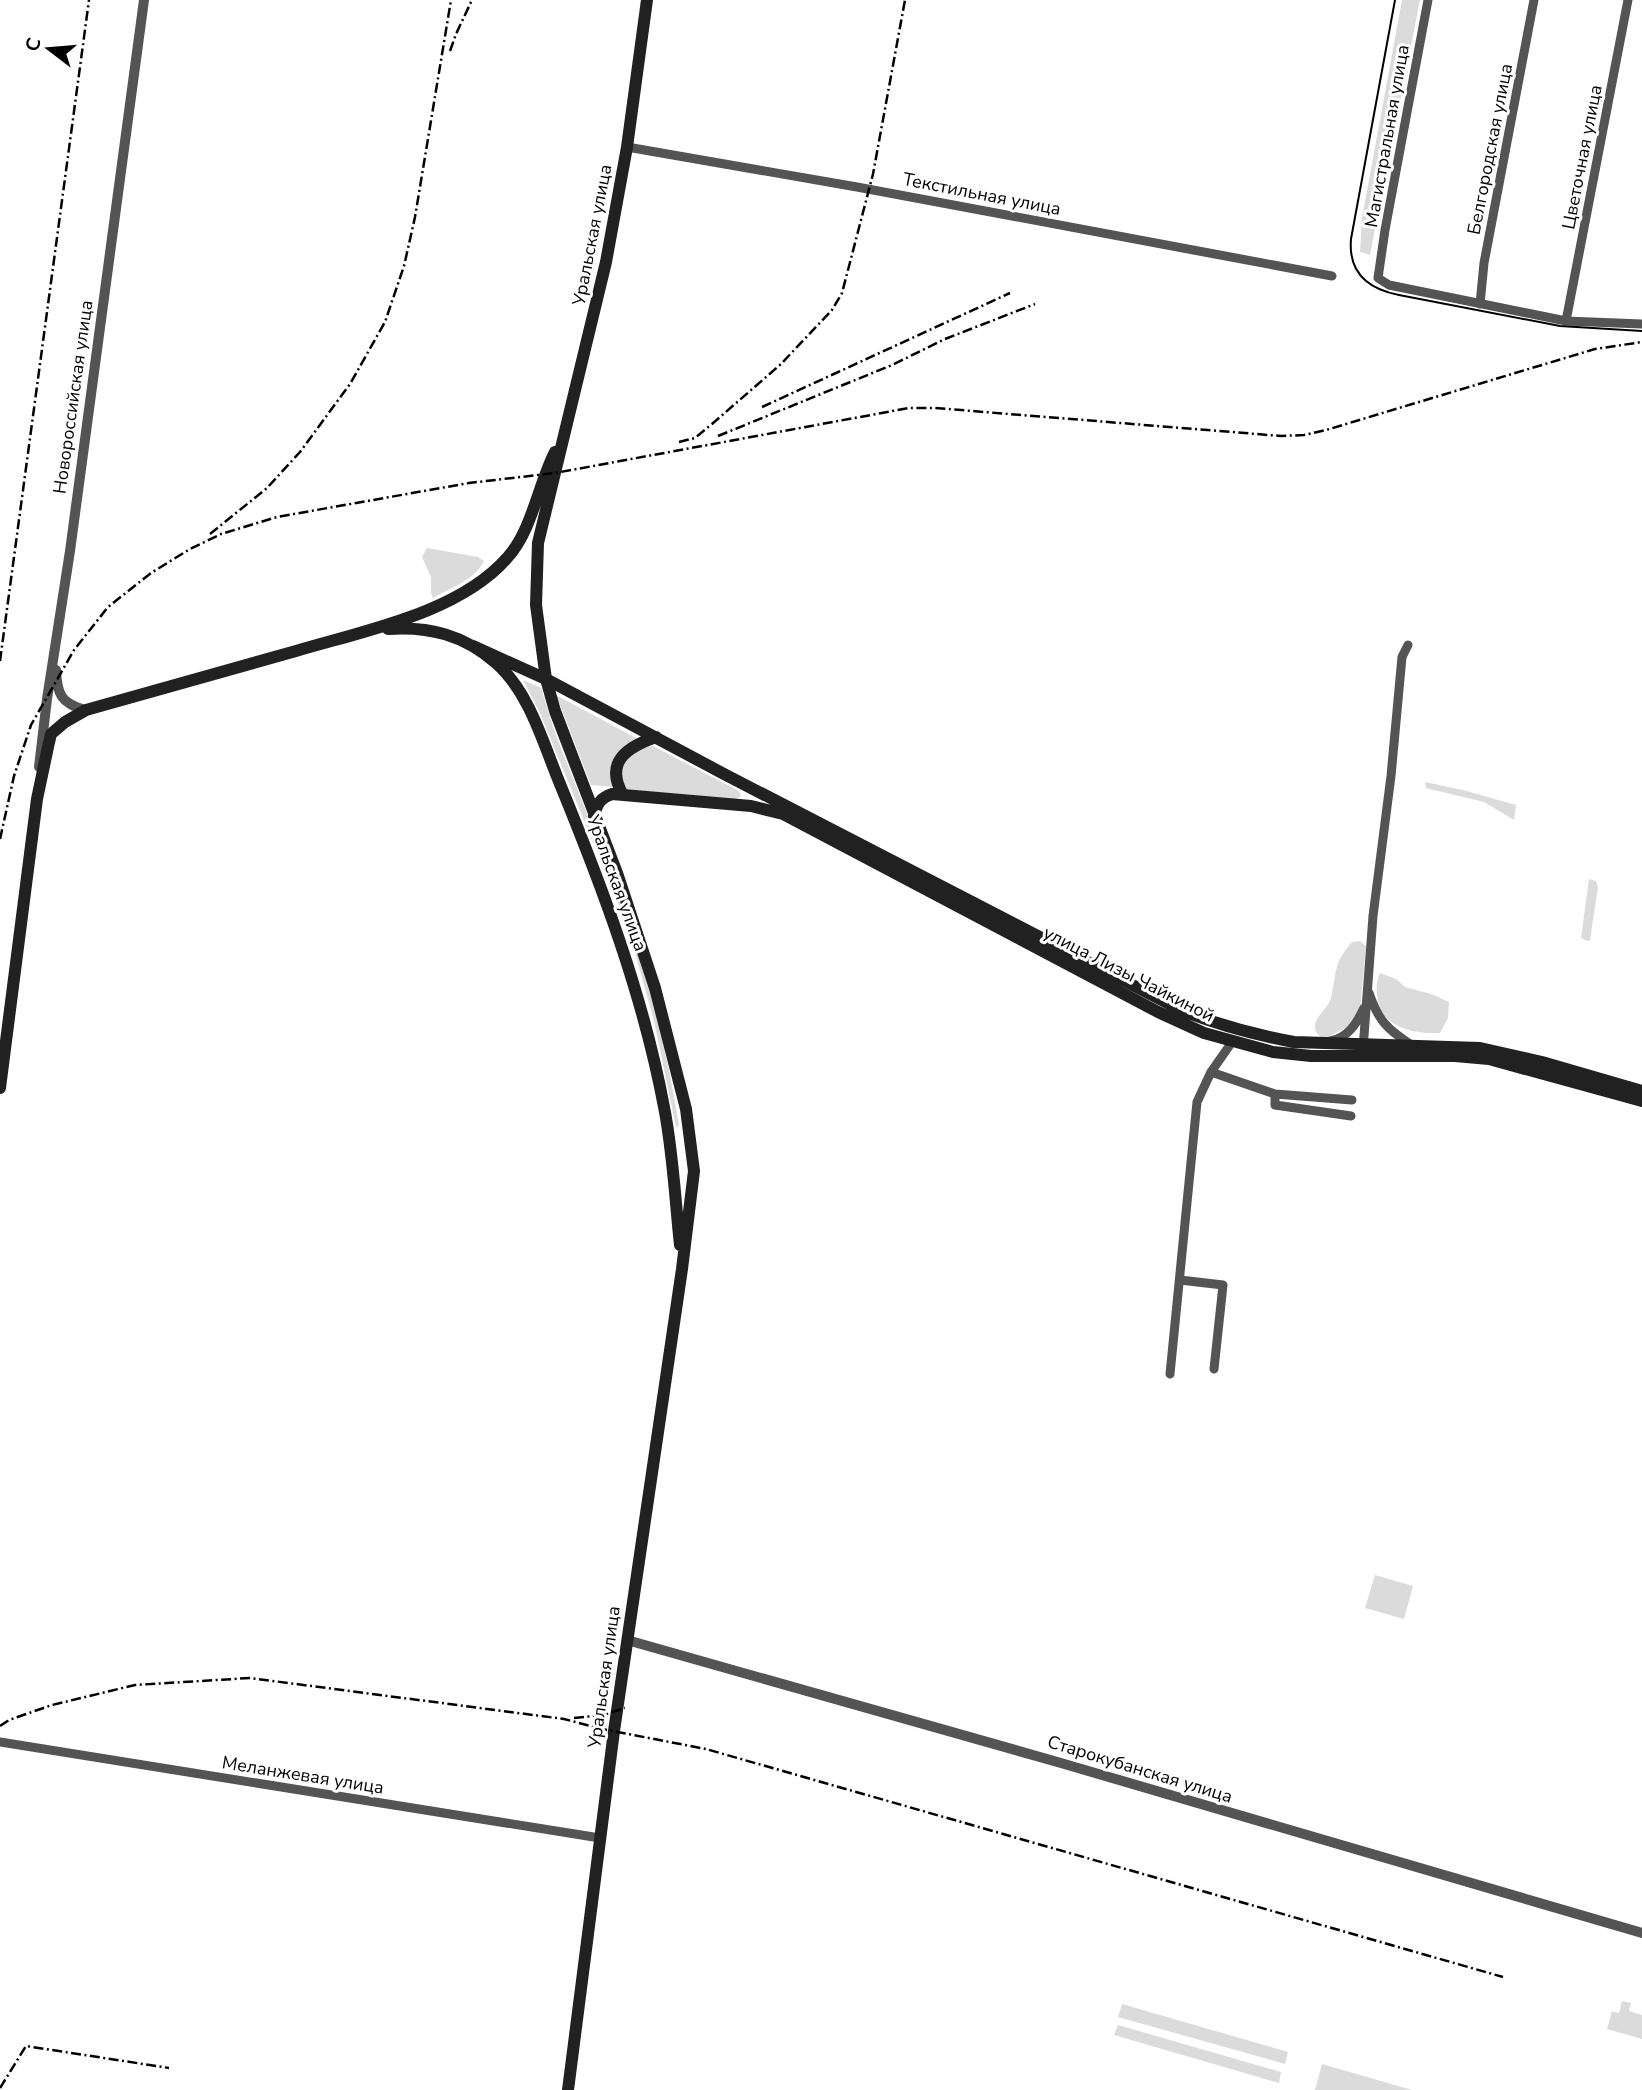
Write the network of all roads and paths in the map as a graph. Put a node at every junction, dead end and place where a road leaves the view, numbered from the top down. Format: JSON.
{"nodes":[{"id":1,"x":144,"y":0,"type":"edge"},
{"id":2,"x":646,"y":0,"type":"edge"},
{"id":3,"x":1428,"y":0,"type":"edge"},
{"id":4,"x":1534,"y":0,"type":"edge"},
{"id":5,"x":1628,"y":0,"type":"edge"},
{"id":6,"x":626,"y":147,"type":"junction"},
{"id":7,"x":1332,"y":276,"type":"dead end"},
{"id":8,"x":1480,"y":304,"type":"junction"},
{"id":9,"x":1566,"y":321,"type":"junction"},
{"id":10,"x":1642,"y":324,"type":"edge"},
{"id":11,"x":579,"y":368,"type":"junction"},
{"id":12,"x":506,"y":560,"type":"junction"},
{"id":13,"x":536,"y":565,"type":"junction"},
{"id":14,"x":366,"y":630,"type":"junction"},
{"id":15,"x":55,"y":637,"type":"junction"},
{"id":16,"x":1408,"y":645,"type":"dead end"},
{"id":17,"x":473,"y":646,"type":"junction"},
{"id":18,"x":546,"y":680,"type":"junction"},
{"id":19,"x":86,"y":710,"type":"junction"},
{"id":20,"x":656,"y":737,"type":"junction"},
{"id":21,"x":624,"y":795,"type":"junction"},
{"id":22,"x":37,"y":799,"type":"junction"},
{"id":23,"x":793,"y":814,"type":"junction"},
{"id":24,"x":594,"y":816,"type":"junction"},
{"id":25,"x":629,"y":912,"type":"junction"},
{"id":26,"x":624,"y":950,"type":"junction"},
{"id":27,"x":1367,"y":989,"type":"junction"},
{"id":28,"x":1233,"y":1042,"type":"junction"},
{"id":29,"x":1313,"y":1044,"type":"junction"},
{"id":30,"x":1410,"y":1044,"type":"junction"},
{"id":31,"x":1363,"y":1050,"type":"junction"},
{"id":32,"x":1211,"y":1072,"type":"junction"},
{"id":33,"x":0,"y":1088,"type":"edge"},
{"id":34,"x":1642,"y":1091,"type":"edge"},
{"id":35,"x":1275,"y":1094,"type":"junction"},
{"id":36,"x":1352,"y":1100,"type":"dead end"},
{"id":37,"x":1642,"y":1101,"type":"edge"},
{"id":38,"x":1351,"y":1116,"type":"dead end"},
{"id":39,"x":688,"y":1119,"type":"junction"},
{"id":40,"x":671,"y":1153,"type":"junction"},
{"id":41,"x":682,"y":1269,"type":"junction"},
{"id":42,"x":1180,"y":1280,"type":"junction"},
{"id":43,"x":1214,"y":1369,"type":"dead end"},
{"id":44,"x":1170,"y":1374,"type":"dead end"},
{"id":45,"x":627,"y":1640,"type":"junction"},
{"id":46,"x":0,"y":1742,"type":"edge"},
{"id":47,"x":600,"y":1838,"type":"junction"},
{"id":48,"x":1642,"y":1933,"type":"edge"},
{"id":49,"x":568,"y":2090,"type":"edge"}],
"edges":[{"from":1,"to":15,"type":"street","name":"Новороссийская улица"},
{"from":2,"to":6,"type":"main road","name":"Уральская улица"},
{"from":3,"to":8,"type":"street","name":"Магистральная улица"},
{"from":4,"to":8,"type":"street","name":"Белгородская улица"},
{"from":5,"to":9,"type":"street","name":"Цветочная улица"},
{"from":6,"to":7,"type":"street","name":"Текстильная улица"},
{"from":6,"to":11,"type":"main road","name":"Уральская улица"},
{"from":8,"to":9,"type":"street"},
{"from":9,"to":10,"type":"street"},
{"from":11,"to":12,"type":"main road","name":"Уральская улица"},
{"from":11,"to":13,"type":"main road","name":"Уральская улица"},
{"from":12,"to":13,"type":"main road"},
{"from":12,"to":14,"type":"main road","name":"Новороссийская улица"},
{"from":13,"to":18,"type":"main road","name":"Уральская улица"},
{"from":14,"to":17,"type":"main road","name":"Уральская улица"},
{"from":14,"to":19,"type":"main road","name":"Новороссийская улица"},
{"from":15,"to":19,"type":"street"},
{"from":15,"to":22,"type":"street","name":"Новороссийская улица"},
{"from":16,"to":27,"type":"street"},
{"from":17,"to":18,"type":"main road"},
{"from":17,"to":26,"type":"main road","name":"Уральская улица"},
{"from":18,"to":20,"type":"main road"},
{"from":18,"to":24,"type":"main road","name":"Уральская улица"},
{"from":19,"to":22,"type":"main road","name":"Новороссийская улица"},
{"from":20,"to":21,"type":"main road"},
{"from":20,"to":23,"type":"main road"},
{"from":21,"to":23,"type":"main road"},
{"from":21,"to":24,"type":"main road"},
{"from":22,"to":33,"type":"main road","name":"Новороссийская улица"},
{"from":23,"to":28,"type":"main road","name":"улица Лизы Чайкиной"},
{"from":23,"to":29,"type":"main road","name":"улица Лизы Чайкиной"},
{"from":24,"to":25,"type":"main road","name":"Уральская улица"},
{"from":25,"to":26,"type":"main road"},
{"from":25,"to":39,"type":"main road","name":"Уральская улица"},
{"from":26,"to":40,"type":"main road","name":"Уральская улица"},
{"from":27,"to":29,"type":"street"},
{"from":27,"to":30,"type":"street"},
{"from":27,"to":31,"type":"street"},
{"from":28,"to":31,"type":"main road","name":"улица Лизы Чайкиной"},
{"from":28,"to":32,"type":"street"},
{"from":29,"to":31,"type":"main road","name":"улица Лизы Чайкиной"},
{"from":30,"to":31,"type":"main road","name":"улица Лизы Чайкиной"},
{"from":30,"to":34,"type":"main road","name":"улица Лизы Чайкиной"},
{"from":31,"to":37,"type":"main road","name":"улица Лизы Чайкиной"},
{"from":32,"to":35,"type":"street"},
{"from":32,"to":42,"type":"street"},
{"from":35,"to":36,"type":"street"},
{"from":35,"to":38,"type":"street"},
{"from":39,"to":40,"type":"main road"},
{"from":39,"to":41,"type":"main road","name":"Уральская улица"},
{"from":40,"to":41,"type":"main road","name":"Уральская улица"},
{"from":41,"to":45,"type":"main road","name":"Уральская улица"},
{"from":42,"to":43,"type":"street"},
{"from":42,"to":44,"type":"street"},
{"from":45,"to":47,"type":"main road","name":"Уральская улица"},
{"from":45,"to":48,"type":"street","name":"Старокубанская улица"},
{"from":46,"to":47,"type":"street","name":"Меланжевая улица"},
{"from":47,"to":49,"type":"main road","name":"Уральская улица"}]}
